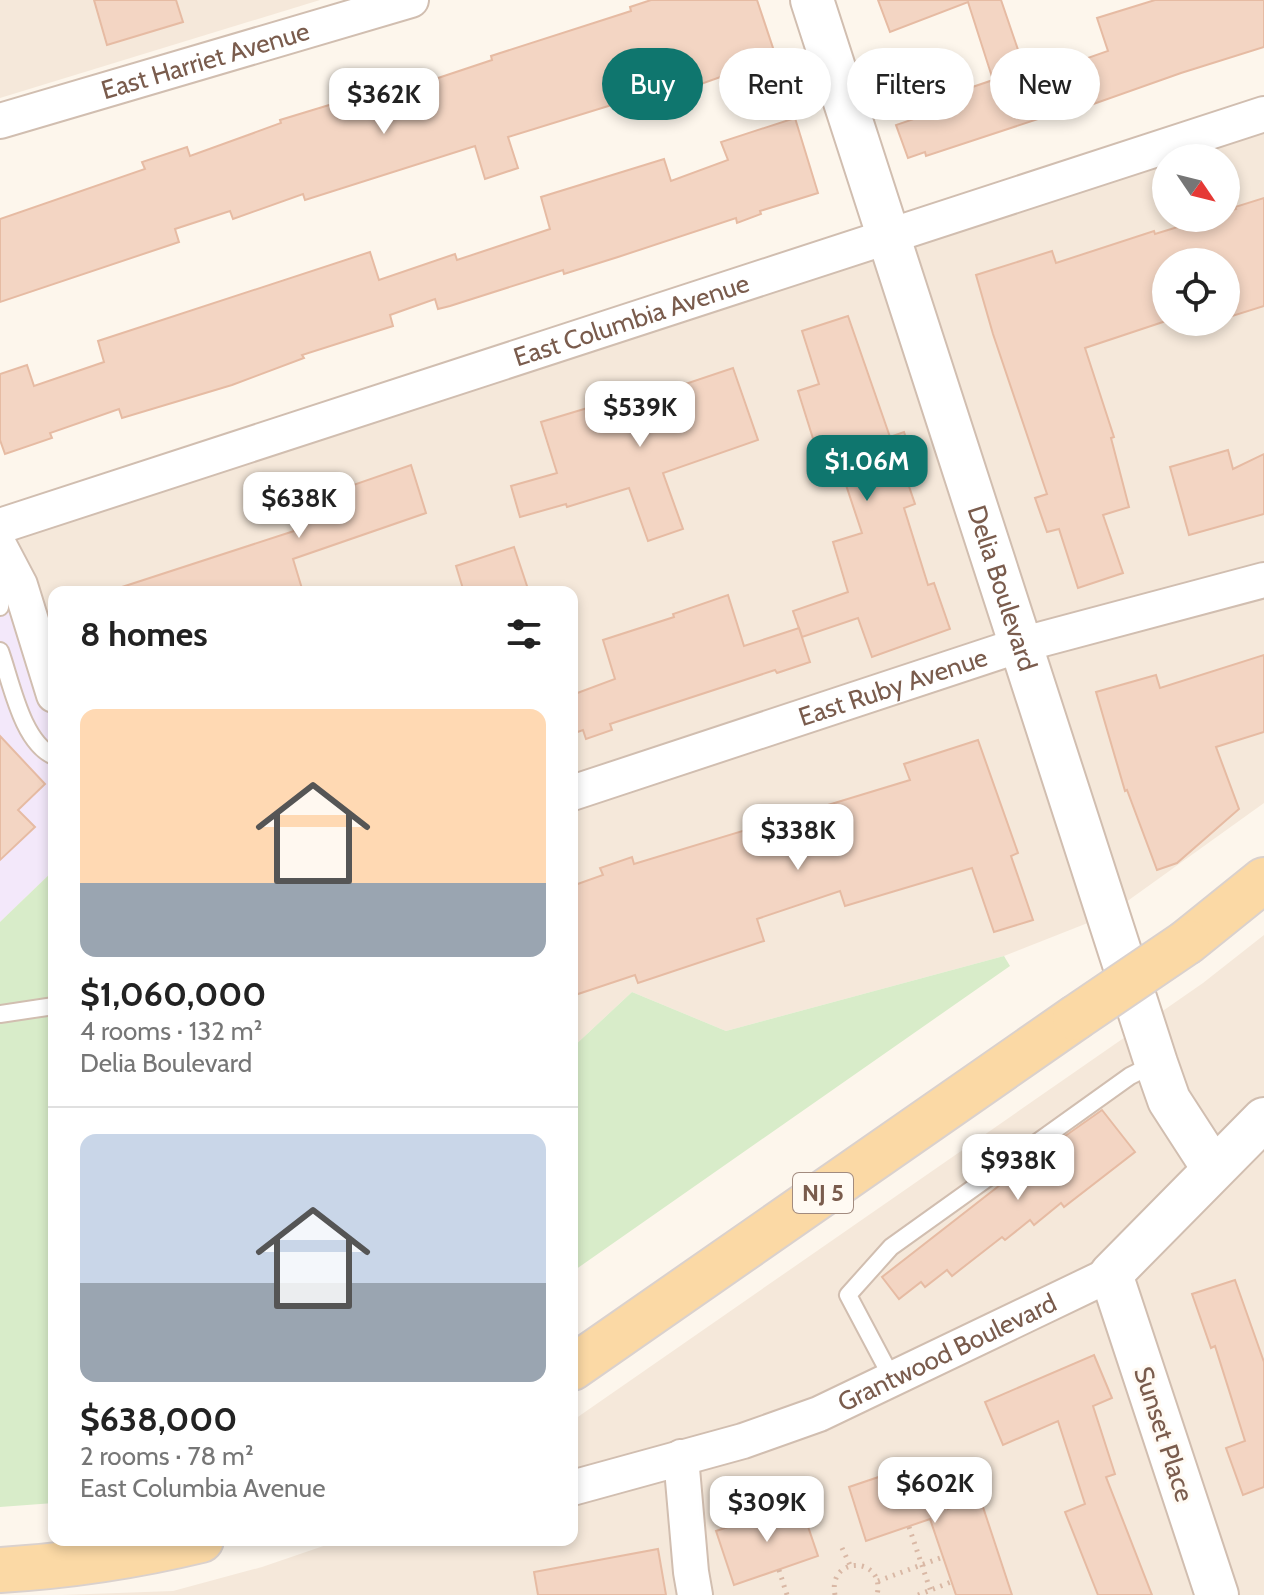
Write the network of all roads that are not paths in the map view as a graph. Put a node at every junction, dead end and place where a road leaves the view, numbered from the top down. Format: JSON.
{"nodes":[{"id":1,"x":411,"y":0,"type":"edge"},
{"id":2,"x":812,"y":0,"type":"edge"},
{"id":3,"x":1264,"y":114,"type":"edge"},
{"id":4,"x":0,"y":121,"type":"edge"},
{"id":5,"x":889,"y":236,"type":"junction"},
{"id":6,"x":0,"y":526,"type":"edge"},
{"id":7,"x":4,"y":554,"type":"edge"},
{"id":8,"x":1264,"y":580,"type":"edge"},
{"id":9,"x":0,"y":607,"type":"edge"},
{"id":10,"x":1020,"y":645,"type":"junction"},
{"id":11,"x":0,"y":651,"type":"edge"},
{"id":12,"x":48,"y":676,"type":"edge"},
{"id":13,"x":48,"y":752,"type":"edge"},
{"id":14,"x":578,"y":791,"type":"edge"},
{"id":15,"x":1264,"y":880,"type":"edge"},
{"id":16,"x":48,"y":1007,"type":"edge"},
{"id":17,"x":0,"y":1014,"type":"edge"},
{"id":18,"x":1156,"y":1063,"type":"junction"},
{"id":19,"x":1264,"y":1119,"type":"edge"},
{"id":20,"x":1213,"y":1168,"type":"junction"},
{"id":21,"x":1111,"y":1274,"type":"junction"},
{"id":22,"x":578,"y":1364,"type":"edge"},
{"id":23,"x":892,"y":1378,"type":"junction"},
{"id":24,"x":681,"y":1457,"type":"junction"},
{"id":25,"x":578,"y":1486,"type":"edge"},
{"id":26,"x":176,"y":1546,"type":"edge"},
{"id":27,"x":0,"y":1570,"type":"edge"},
{"id":28,"x":695,"y":1595,"type":"edge"},
{"id":29,"x":1217,"y":1595,"type":"edge"}],
"edges":[{"from":1,"to":4,"type":"street","name":"East Harriet Avenue"},
{"from":2,"to":5,"type":"street","name":"Delia Boulevard"},
{"from":3,"to":5,"type":"street","name":"East Columbia Avenue"},
{"from":5,"to":6,"type":"street","name":"East Columbia Avenue"},
{"from":5,"to":10,"type":"street","name":"Delia Boulevard"},
{"from":7,"to":9,"type":"lane"},
{"from":7,"to":12,"type":"street"},
{"from":8,"to":10,"type":"street","name":"East Ruby Avenue"},
{"from":10,"to":14,"type":"street","name":"East Ruby Avenue"},
{"from":10,"to":18,"type":"street","name":"Delia Boulevard"},
{"from":11,"to":13,"type":"lane"},
{"from":15,"to":22,"type":"main road","number":"NJ 5","bridge":true},
{"from":16,"to":17,"type":"lane"},
{"from":18,"to":20,"type":"street","name":"Delia Boulevard"},
{"from":18,"to":23,"type":"lane"},
{"from":19,"to":20,"type":"street","name":"Grantwood Boulevard"},
{"from":20,"to":21,"type":"street","name":"Grantwood Boulevard"},
{"from":21,"to":23,"type":"street","name":"Grantwood Boulevard"},
{"from":21,"to":29,"type":"street","name":"Sunset Place"},
{"from":23,"to":24,"type":"street","name":"Grantwood Boulevard"},
{"from":24,"to":25,"type":"street","name":"Grantwood Boulevard"},
{"from":24,"to":28,"type":"street"},
{"from":26,"to":27,"type":"main road"}]}
